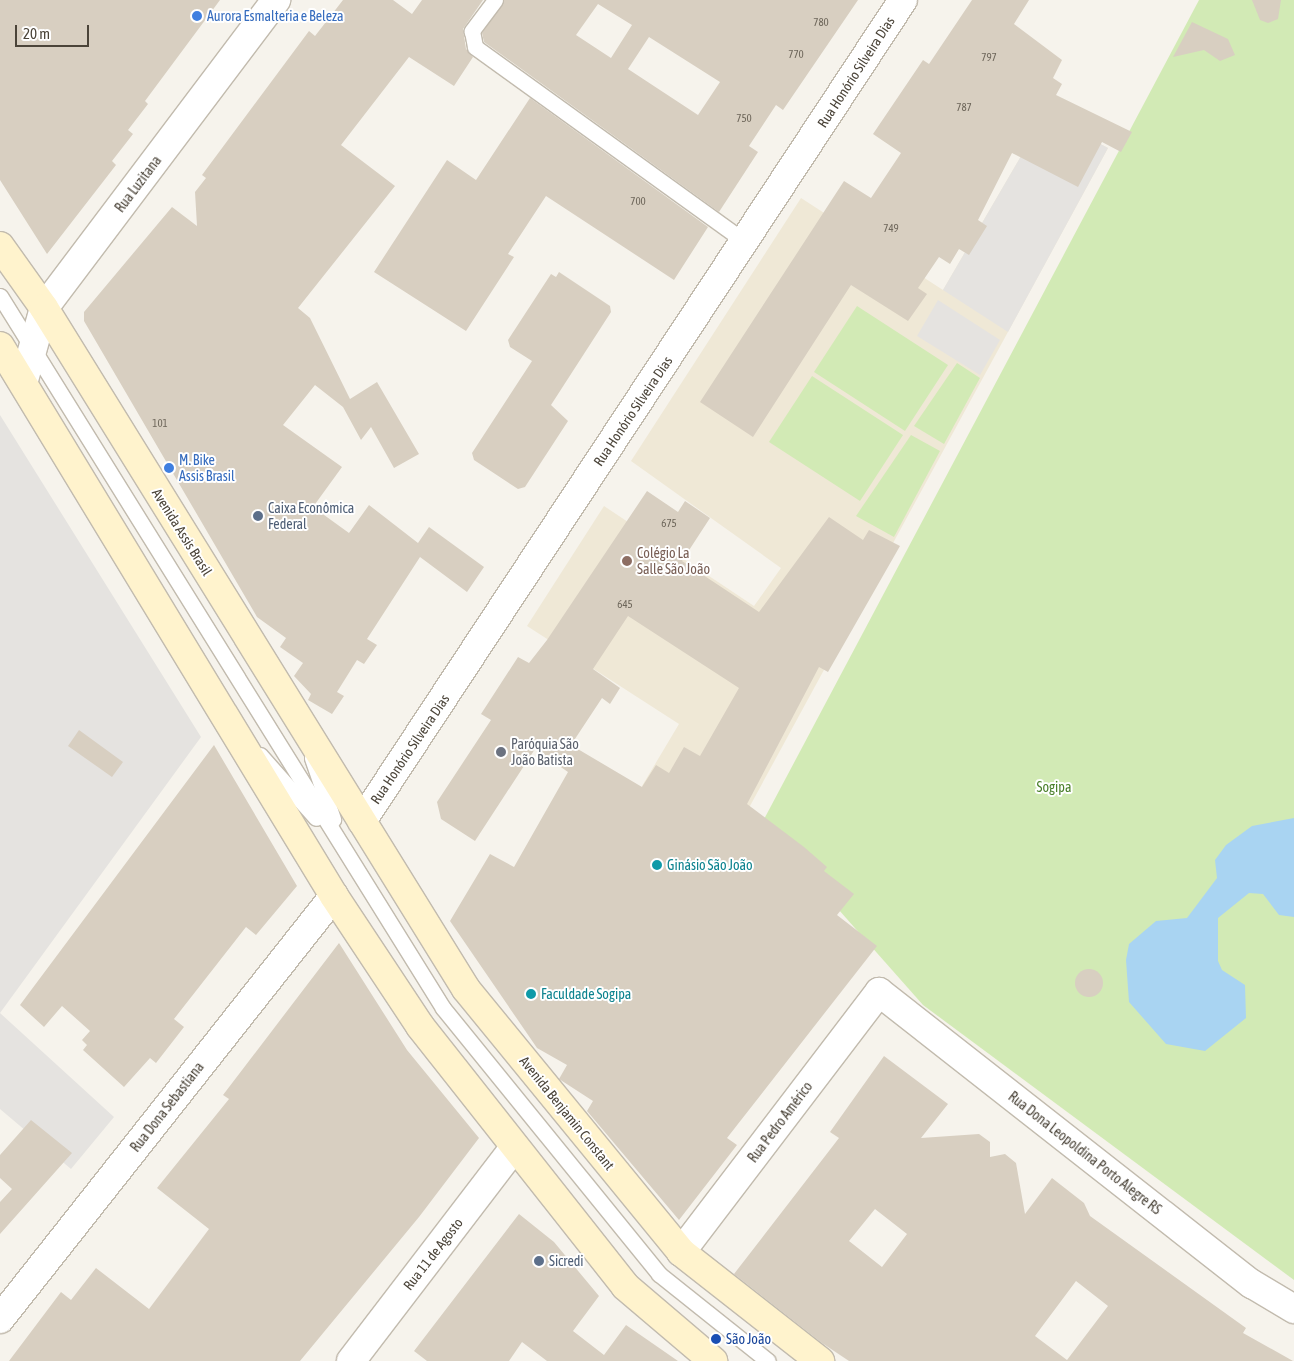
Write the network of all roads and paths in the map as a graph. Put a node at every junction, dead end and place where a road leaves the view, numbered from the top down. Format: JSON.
{"nodes":[{"id":1,"x":276,"y":0,"type":"edge"},
{"id":2,"x":495,"y":0,"type":"edge"},
{"id":3,"x":903,"y":0,"type":"edge"},
{"id":4,"x":745,"y":242,"type":"junction"},
{"id":5,"x":0,"y":246,"type":"edge"},
{"id":6,"x":0,"y":296,"type":"edge"},
{"id":7,"x":44,"y":308,"type":"junction"},
{"id":8,"x":34,"y":344,"type":"junction"},
{"id":9,"x":0,"y":346,"type":"edge"},
{"id":10,"x":24,"y":380,"type":"junction"},
{"id":11,"x":297,"y":716,"type":"junction"},
{"id":12,"x":228,"y":718,"type":"junction"},
{"id":13,"x":362,"y":821,"type":"junction"},
{"id":14,"x":342,"y":847,"type":"junction"},
{"id":15,"x":334,"y":896,"type":"junction"},
{"id":16,"x":879,"y":992,"type":"joint"},
{"id":17,"x":514,"y":1148,"type":"junction"},
{"id":18,"x":681,"y":1252,"type":"junction"},
{"id":19,"x":1294,"y":1309,"type":"edge"},
{"id":20,"x":0,"y":1319,"type":"edge"},
{"id":21,"x":351,"y":1361,"type":"edge"},
{"id":22,"x":713,"y":1361,"type":"edge"},
{"id":23,"x":768,"y":1361,"type":"edge"},
{"id":24,"x":820,"y":1361,"type":"edge"}],
"edges":[{"from":1,"to":7,"type":"street","name":"Rua Luzitana"},
{"from":2,"to":4,"type":"lane"},
{"from":3,"to":4,"type":"street","name":"Rua Honório Silveira Dias"},
{"from":4,"to":13,"type":"street","name":"Rua Honório Silveira Dias"},
{"from":5,"to":7,"type":"main road","name":"Avenida Assis Brasil"},
{"from":6,"to":8,"type":"lane"},
{"from":7,"to":8,"type":"street","name":"Rua Luzitana"},
{"from":7,"to":11,"type":"main road","name":"Avenida Assis Brasil"},
{"from":8,"to":10,"type":"street","name":"Rua Luzitana"},
{"from":8,"to":14,"type":"lane"},
{"from":9,"to":10,"type":"main road"},
{"from":10,"to":12,"type":"main road"},
{"from":11,"to":13,"type":"main road","name":"Avenida Assis Brasil"},
{"from":11,"to":14,"type":"lane"},
{"from":12,"to":14,"type":"lane"},
{"from":12,"to":15,"type":"main road"},
{"from":13,"to":18,"type":"main road","name":"Avenida Benjamin Constant"},
{"from":14,"to":23,"type":"lane"},
{"from":15,"to":17,"type":"main road"},
{"from":15,"to":20,"type":"street","name":"Rua Dona Sebastiana"},
{"from":16,"to":18,"type":"street","name":"Rua Pedro Américo"},
{"from":16,"to":19,"type":"street","name":"Rua Dona Leopoldina Porto Alegre RS"},
{"from":17,"to":21,"type":"street","name":"Rua 11 de Agosto"},
{"from":17,"to":22,"type":"main road"},
{"from":18,"to":24,"type":"main road","name":"Avenida Benjamin Constant"}]}
